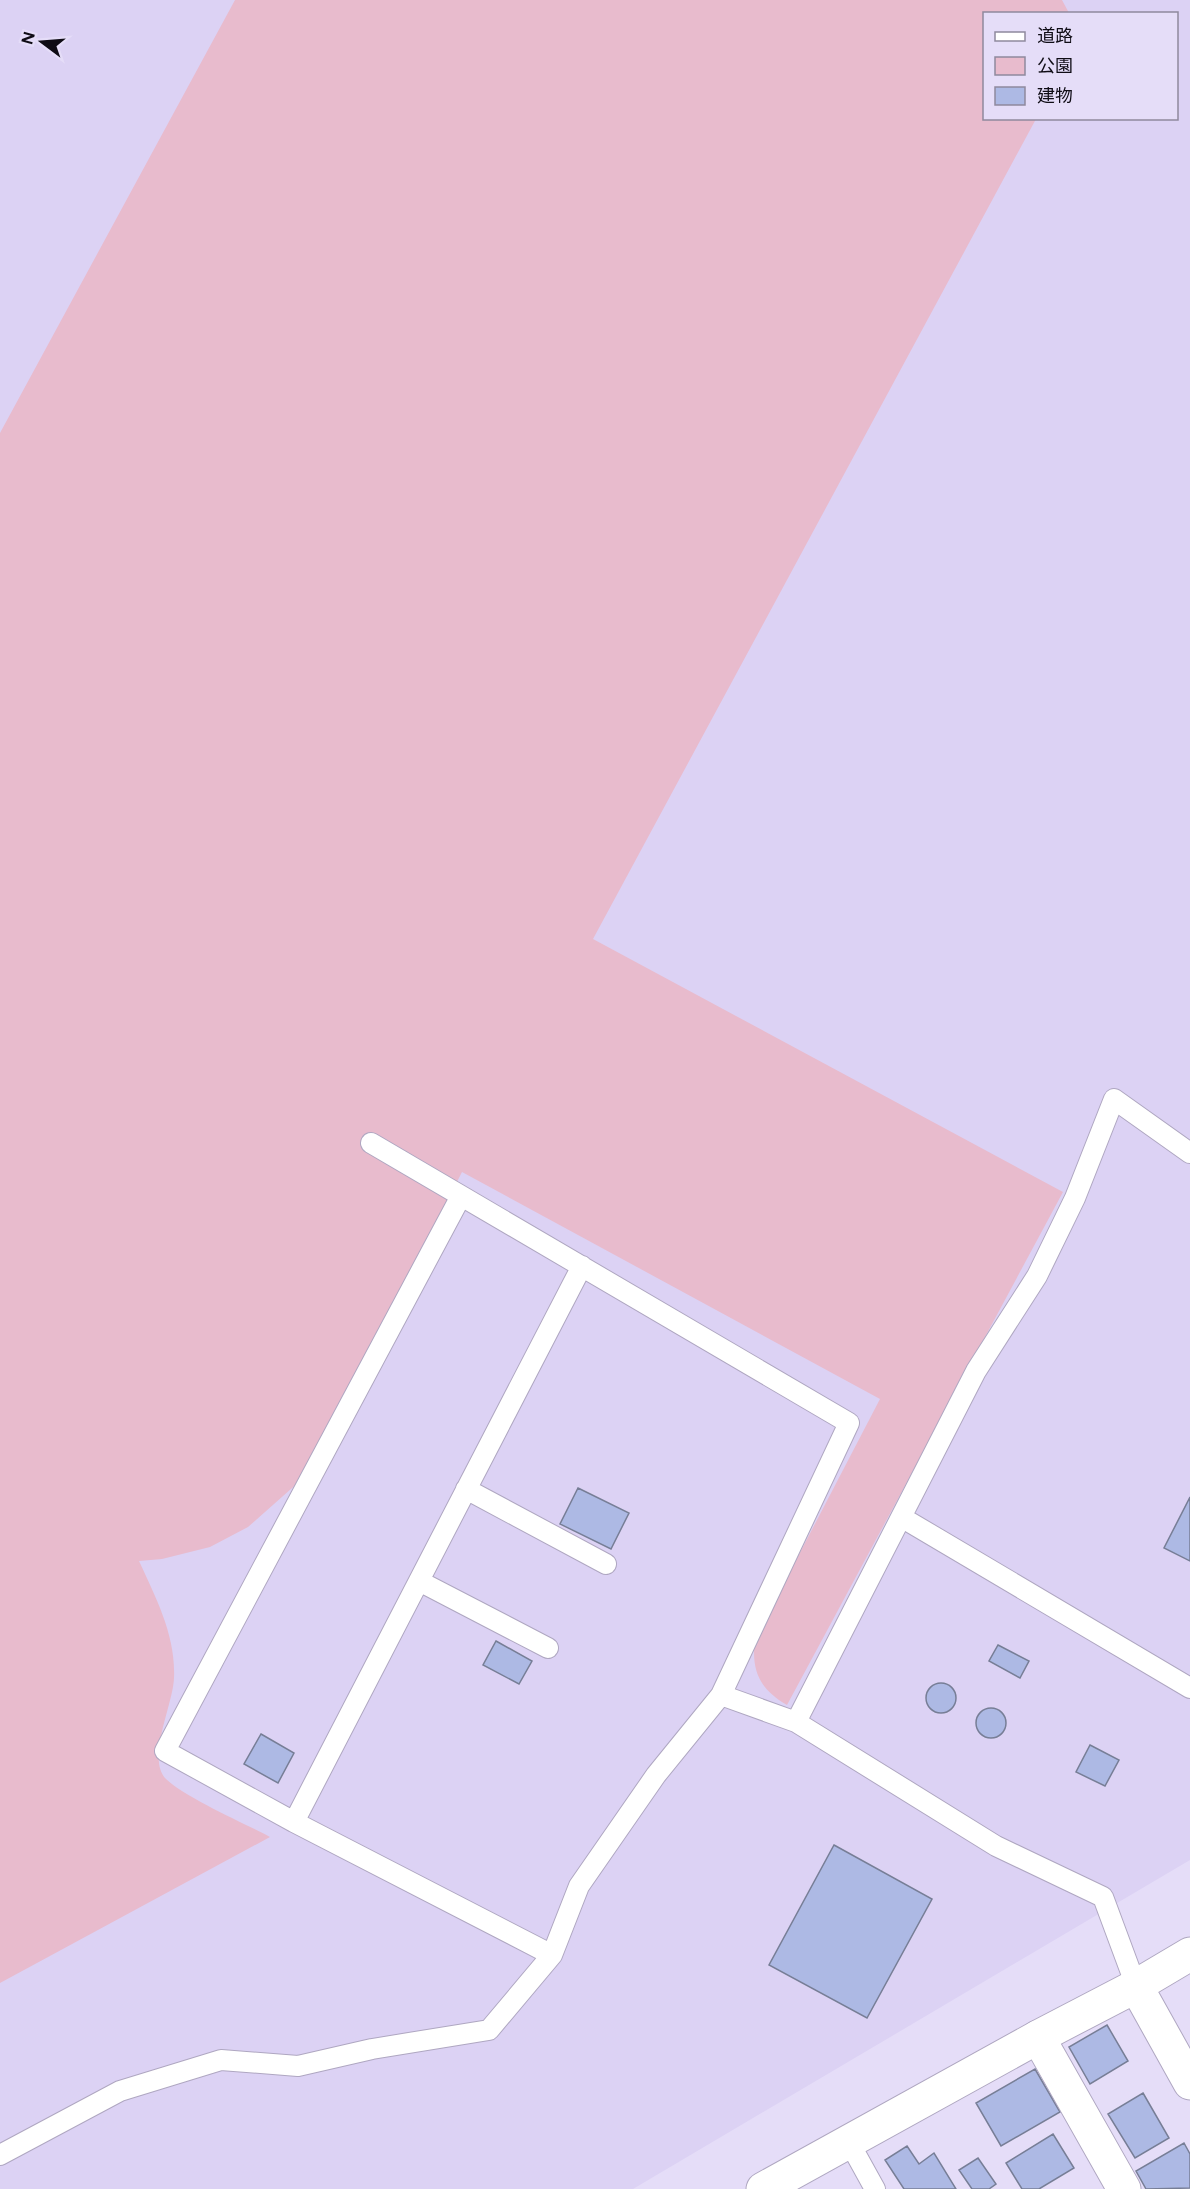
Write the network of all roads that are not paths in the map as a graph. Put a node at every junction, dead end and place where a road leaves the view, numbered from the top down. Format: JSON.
{"nodes":[{"id":1,"x":371,"y":1143,"type":"dead end"},
{"id":2,"x":1190,"y":1153,"type":"edge"},
{"id":3,"x":461,"y":1196,"type":"junction"},
{"id":4,"x":582,"y":1266,"type":"junction"},
{"id":5,"x":466,"y":1489,"type":"junction"},
{"id":6,"x":901,"y":1517,"type":"junction"},
{"id":7,"x":606,"y":1564,"type":"dead end"},
{"id":8,"x":419,"y":1581,"type":"junction"},
{"id":9,"x":548,"y":1648,"type":"dead end"},
{"id":10,"x":1190,"y":1688,"type":"edge"},
{"id":11,"x":721,"y":1695,"type":"junction"},
{"id":12,"x":796,"y":1722,"type":"junction"},
{"id":13,"x":294,"y":1822,"type":"junction"},
{"id":14,"x":1190,"y":1954,"type":"edge"},
{"id":15,"x":552,"y":1955,"type":"junction"},
{"id":16,"x":1136,"y":1986,"type":"junction"},
{"id":17,"x":1038,"y":2037,"type":"junction"},
{"id":18,"x":1190,"y":2083,"type":"edge"},
{"id":19,"x":849,"y":2142,"type":"junction"},
{"id":20,"x":0,"y":2156,"type":"edge"},
{"id":21,"x":763,"y":2189,"type":"edge"},
{"id":22,"x":875,"y":2189,"type":"edge"},
{"id":23,"x":1124,"y":2189,"type":"edge"}],
"edges":[{"from":1,"to":3,"type":"lane"},
{"from":2,"to":6,"type":"lane"},
{"from":3,"to":4,"type":"lane"},
{"from":3,"to":13,"type":"lane"},
{"from":4,"to":5,"type":"lane"},
{"from":4,"to":11,"type":"lane"},
{"from":5,"to":7,"type":"lane"},
{"from":5,"to":8,"type":"lane"},
{"from":6,"to":10,"type":"lane"},
{"from":6,"to":12,"type":"lane"},
{"from":8,"to":9,"type":"lane"},
{"from":8,"to":13,"type":"lane"},
{"from":11,"to":12,"type":"lane"},
{"from":11,"to":15,"type":"lane"},
{"from":12,"to":16,"type":"lane"},
{"from":13,"to":15,"type":"lane"},
{"from":14,"to":16,"type":"street"},
{"from":15,"to":20,"type":"lane"},
{"from":16,"to":17,"type":"street"},
{"from":16,"to":18,"type":"street"},
{"from":17,"to":19,"type":"street"},
{"from":17,"to":23,"type":"street"},
{"from":19,"to":21,"type":"street"},
{"from":19,"to":22,"type":"lane"}]}
